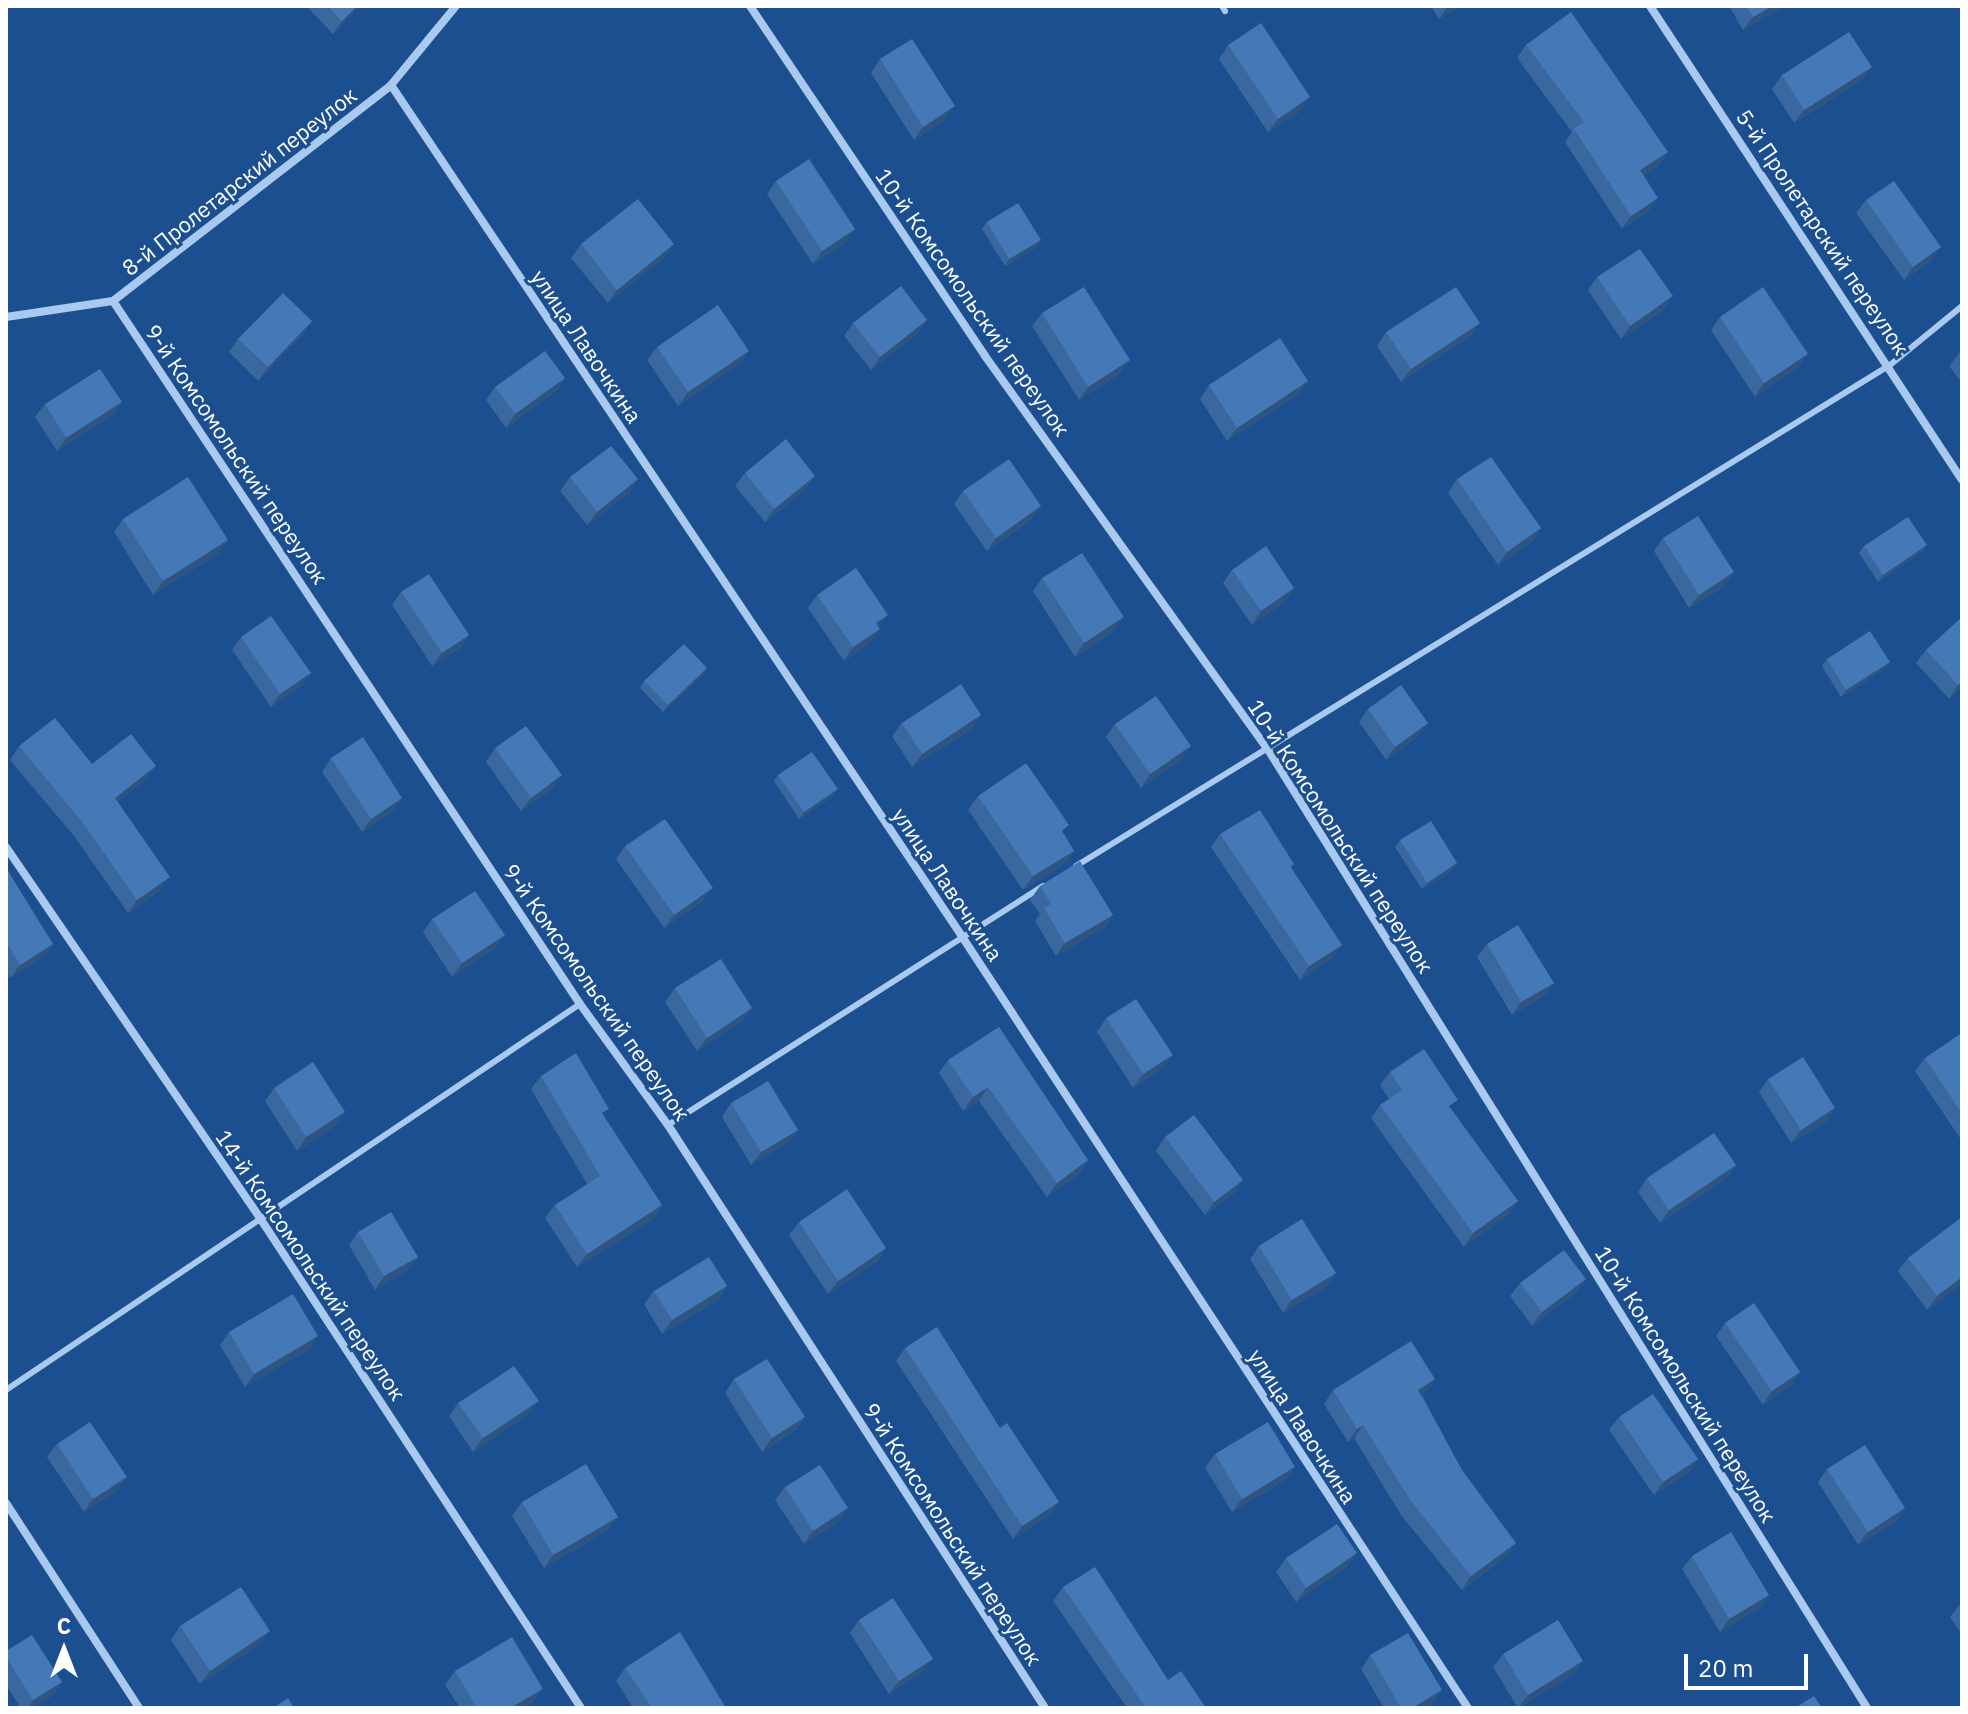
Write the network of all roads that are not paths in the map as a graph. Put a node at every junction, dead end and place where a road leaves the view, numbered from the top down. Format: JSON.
{"nodes":[{"id":1,"x":456,"y":6,"type":"edge"},
{"id":2,"x":750,"y":6,"type":"edge"},
{"id":3,"x":1650,"y":6,"type":"edge"},
{"id":4,"x":391,"y":85,"type":"junction"},
{"id":5,"x":113,"y":301,"type":"junction"},
{"id":6,"x":1962,"y":306,"type":"edge"},
{"id":7,"x":6,"y":317,"type":"edge"},
{"id":8,"x":1890,"y":365,"type":"junction"},
{"id":9,"x":1962,"y":480,"type":"edge"},
{"id":10,"x":1267,"y":748,"type":"junction"},
{"id":11,"x":6,"y":847,"type":"edge"},
{"id":12,"x":1066,"y":873,"type":"edge"},
{"id":13,"x":1052,"y":881,"type":"edge"},
{"id":14,"x":961,"y":935,"type":"junction"},
{"id":15,"x":580,"y":1004,"type":"junction"},
{"id":16,"x":668,"y":1125,"type":"junction"},
{"id":17,"x":260,"y":1218,"type":"junction"},
{"id":18,"x":6,"y":1390,"type":"edge"},
{"id":19,"x":6,"y":1503,"type":"edge"},
{"id":20,"x":139,"y":1708,"type":"edge"},
{"id":21,"x":581,"y":1708,"type":"edge"},
{"id":22,"x":1045,"y":1708,"type":"edge"},
{"id":23,"x":1468,"y":1708,"type":"edge"},
{"id":24,"x":1867,"y":1708,"type":"edge"}],
"edges":[{"from":1,"to":4,"type":"street","name":"8-й Пролетарский переулок"},
{"from":2,"to":10,"type":"street","name":"10-й Комсомольский переулок"},
{"from":3,"to":8,"type":"street","name":"5-й Пролетарский переулок"},
{"from":4,"to":5,"type":"street","name":"8-й Пролетарский переулок"},
{"from":4,"to":14,"type":"street","name":"улица Лавочкина"},
{"from":5,"to":7,"type":"street","name":"8-й Пролетарский переулок"},
{"from":5,"to":15,"type":"street","name":"9-й Комсомольский переулок"},
{"from":6,"to":8,"type":"lane"},
{"from":8,"to":9,"type":"street","name":"5-й Пролетарский переулок"},
{"from":8,"to":10,"type":"lane"},
{"from":10,"to":12,"type":"lane"},
{"from":10,"to":24,"type":"street","name":"10-й Комсомольский переулок"},
{"from":11,"to":17,"type":"street","name":"14-й Комсомольский переулок"},
{"from":13,"to":14,"type":"lane"},
{"from":14,"to":16,"type":"lane"},
{"from":14,"to":23,"type":"street","name":"улица Лавочкина"},
{"from":15,"to":16,"type":"street","name":"9-й Комсомольский переулок"},
{"from":15,"to":17,"type":"lane"},
{"from":16,"to":22,"type":"street","name":"9-й Комсомольский переулок"},
{"from":17,"to":18,"type":"lane"},
{"from":17,"to":21,"type":"street","name":"14-й Комсомольский переулок"},
{"from":19,"to":20,"type":"street"}]}
